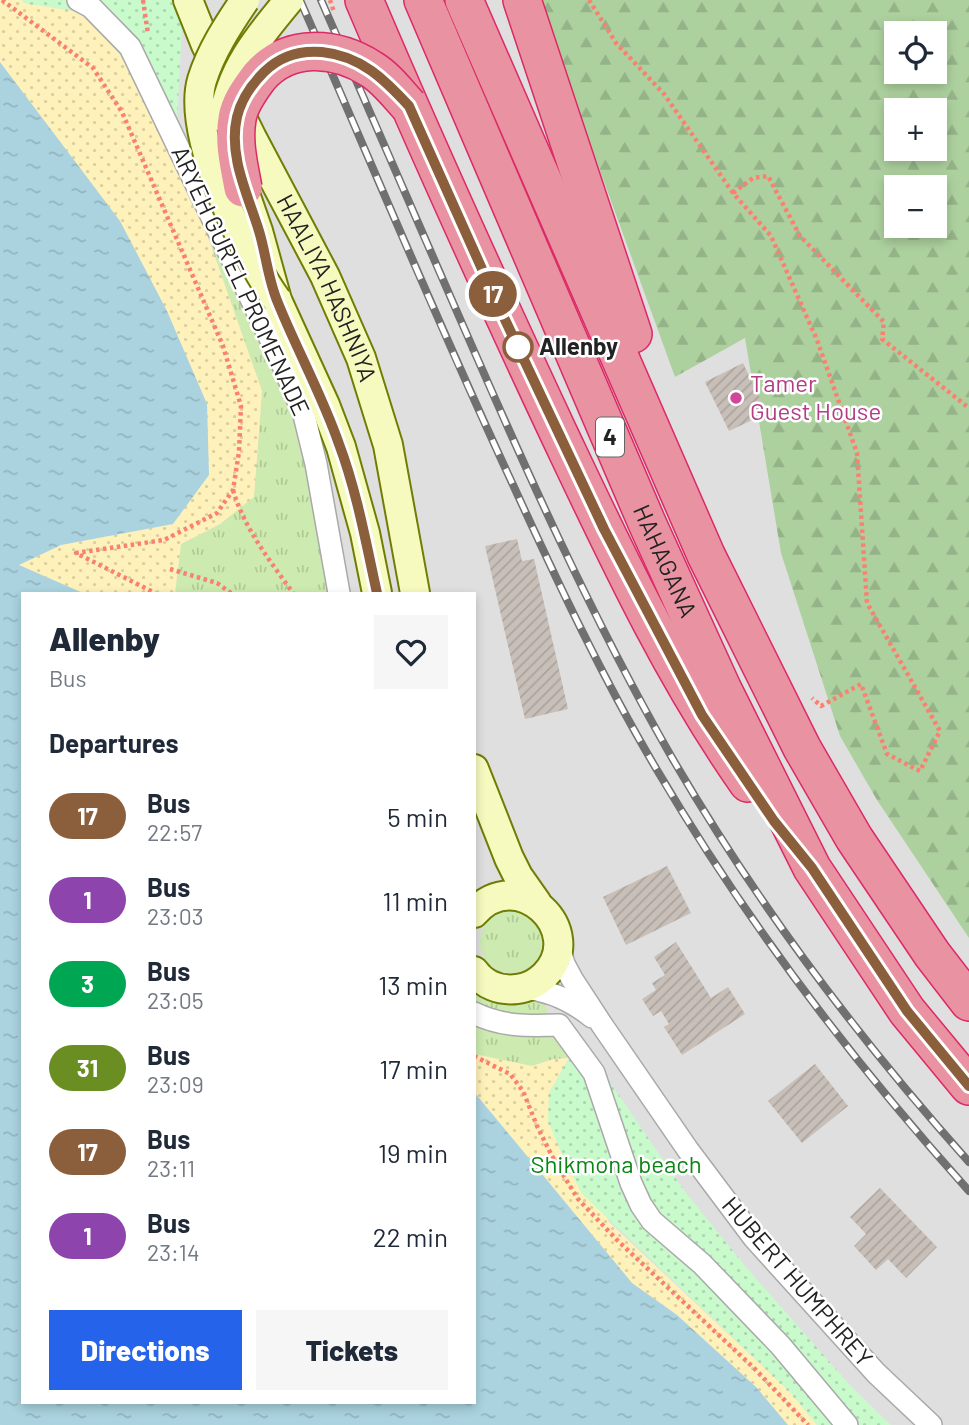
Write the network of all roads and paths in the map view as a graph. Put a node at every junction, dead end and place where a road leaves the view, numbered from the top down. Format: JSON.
{"nodes":[{"id":1,"x":2,"y":0,"type":"edge"},
{"id":2,"x":78,"y":0,"type":"edge"},
{"id":3,"x":188,"y":0,"type":"edge"},
{"id":4,"x":245,"y":0,"type":"edge"},
{"id":5,"x":289,"y":0,"type":"edge"},
{"id":6,"x":364,"y":0,"type":"edge"},
{"id":7,"x":424,"y":0,"type":"edge"},
{"id":8,"x":464,"y":0,"type":"edge"},
{"id":9,"x":523,"y":0,"type":"edge"},
{"id":10,"x":589,"y":0,"type":"edge"},
{"id":11,"x":409,"y":106,"type":"junction"},
{"id":12,"x":243,"y":188,"type":"junction"},
{"id":13,"x":733,"y":193,"type":"junction"},
{"id":14,"x":276,"y":300,"type":"junction"},
{"id":15,"x":969,"y":408,"type":"edge"},
{"id":16,"x":233,"y":490,"type":"junction"},
{"id":17,"x":706,"y":555,"type":"junction"},
{"id":18,"x":170,"y":569,"type":"dead end"},
{"id":19,"x":154,"y":592,"type":"edge"},
{"id":20,"x":230,"y":592,"type":"edge"},
{"id":21,"x":292,"y":592,"type":"edge"},
{"id":22,"x":339,"y":592,"type":"edge"},
{"id":23,"x":377,"y":592,"type":"edge"},
{"id":24,"x":415,"y":592,"type":"edge"},
{"id":25,"x":811,"y":696,"type":"dead end"},
{"id":26,"x":476,"y":774,"type":"edge"},
{"id":27,"x":476,"y":791,"type":"edge"},
{"id":28,"x":812,"y":868,"type":"junction"},
{"id":29,"x":537,"y":903,"type":"junction"},
{"id":30,"x":477,"y":910,"type":"edge"},
{"id":31,"x":558,"y":942,"type":"junction"},
{"id":32,"x":476,"y":973,"type":"edge"},
{"id":33,"x":523,"y":988,"type":"junction"},
{"id":34,"x":969,"y":1002,"type":"edge"},
{"id":35,"x":476,"y":1014,"type":"edge"},
{"id":36,"x":601,"y":1025,"type":"junction"},
{"id":37,"x":476,"y":1057,"type":"edge"},
{"id":38,"x":969,"y":1086,"type":"edge"},
{"id":39,"x":808,"y":1425,"type":"edge"},
{"id":40,"x":847,"y":1425,"type":"edge"},
{"id":41,"x":932,"y":1425,"type":"edge"}],
"edges":[{"from":1,"to":16,"type":"path"},
{"from":2,"to":22,"type":"street","name":"ARYEH GUR'EL PROMENADE"},
{"from":3,"to":24,"type":"street","name":"HAALIYA HASHNIYA"},
{"from":4,"to":14,"type":"street","bridge":true},
{"from":5,"to":12,"type":"street","bridge":true},
{"from":6,"to":11,"type":"highway"},
{"from":7,"to":28,"type":"highway","name":"HAHAGANA","number":"4"},
{"from":8,"to":17,"type":"highway","name":"HAHAGANA","number":"4"},
{"from":9,"to":17,"type":"highway"},
{"from":10,"to":13,"type":"path"},
{"from":11,"to":12,"type":"highway","bridge":true},
{"from":11,"to":28,"type":"highway"},
{"from":12,"to":14,"type":"street","bridge":true},
{"from":13,"to":15,"type":"path"},
{"from":13,"to":25,"type":"path"},
{"from":14,"to":23,"type":"street"},
{"from":16,"to":19,"type":"path"},
{"from":16,"to":21,"type":"path"},
{"from":17,"to":34,"type":"highway","name":"HAHAGANA","number":"4"},
{"from":18,"to":20,"type":"path"},
{"from":26,"to":29,"type":"street"},
{"from":27,"to":30,"type":"street"},
{"from":28,"to":38,"type":"highway","name":"HAHAGANA","number":"4"},
{"from":29,"to":30,"type":"street"},
{"from":29,"to":31,"type":"street"},
{"from":31,"to":33,"type":"street"},
{"from":31,"to":36,"type":"street","name":"HUBERT HUMPHREY"},
{"from":32,"to":33,"type":"street"},
{"from":33,"to":36,"type":"street","name":"HUBERT HUMPHREY"},
{"from":35,"to":40,"type":"street"},
{"from":36,"to":41,"type":"street","name":"HUBERT HUMPHREY"},
{"from":37,"to":39,"type":"path"}]}
